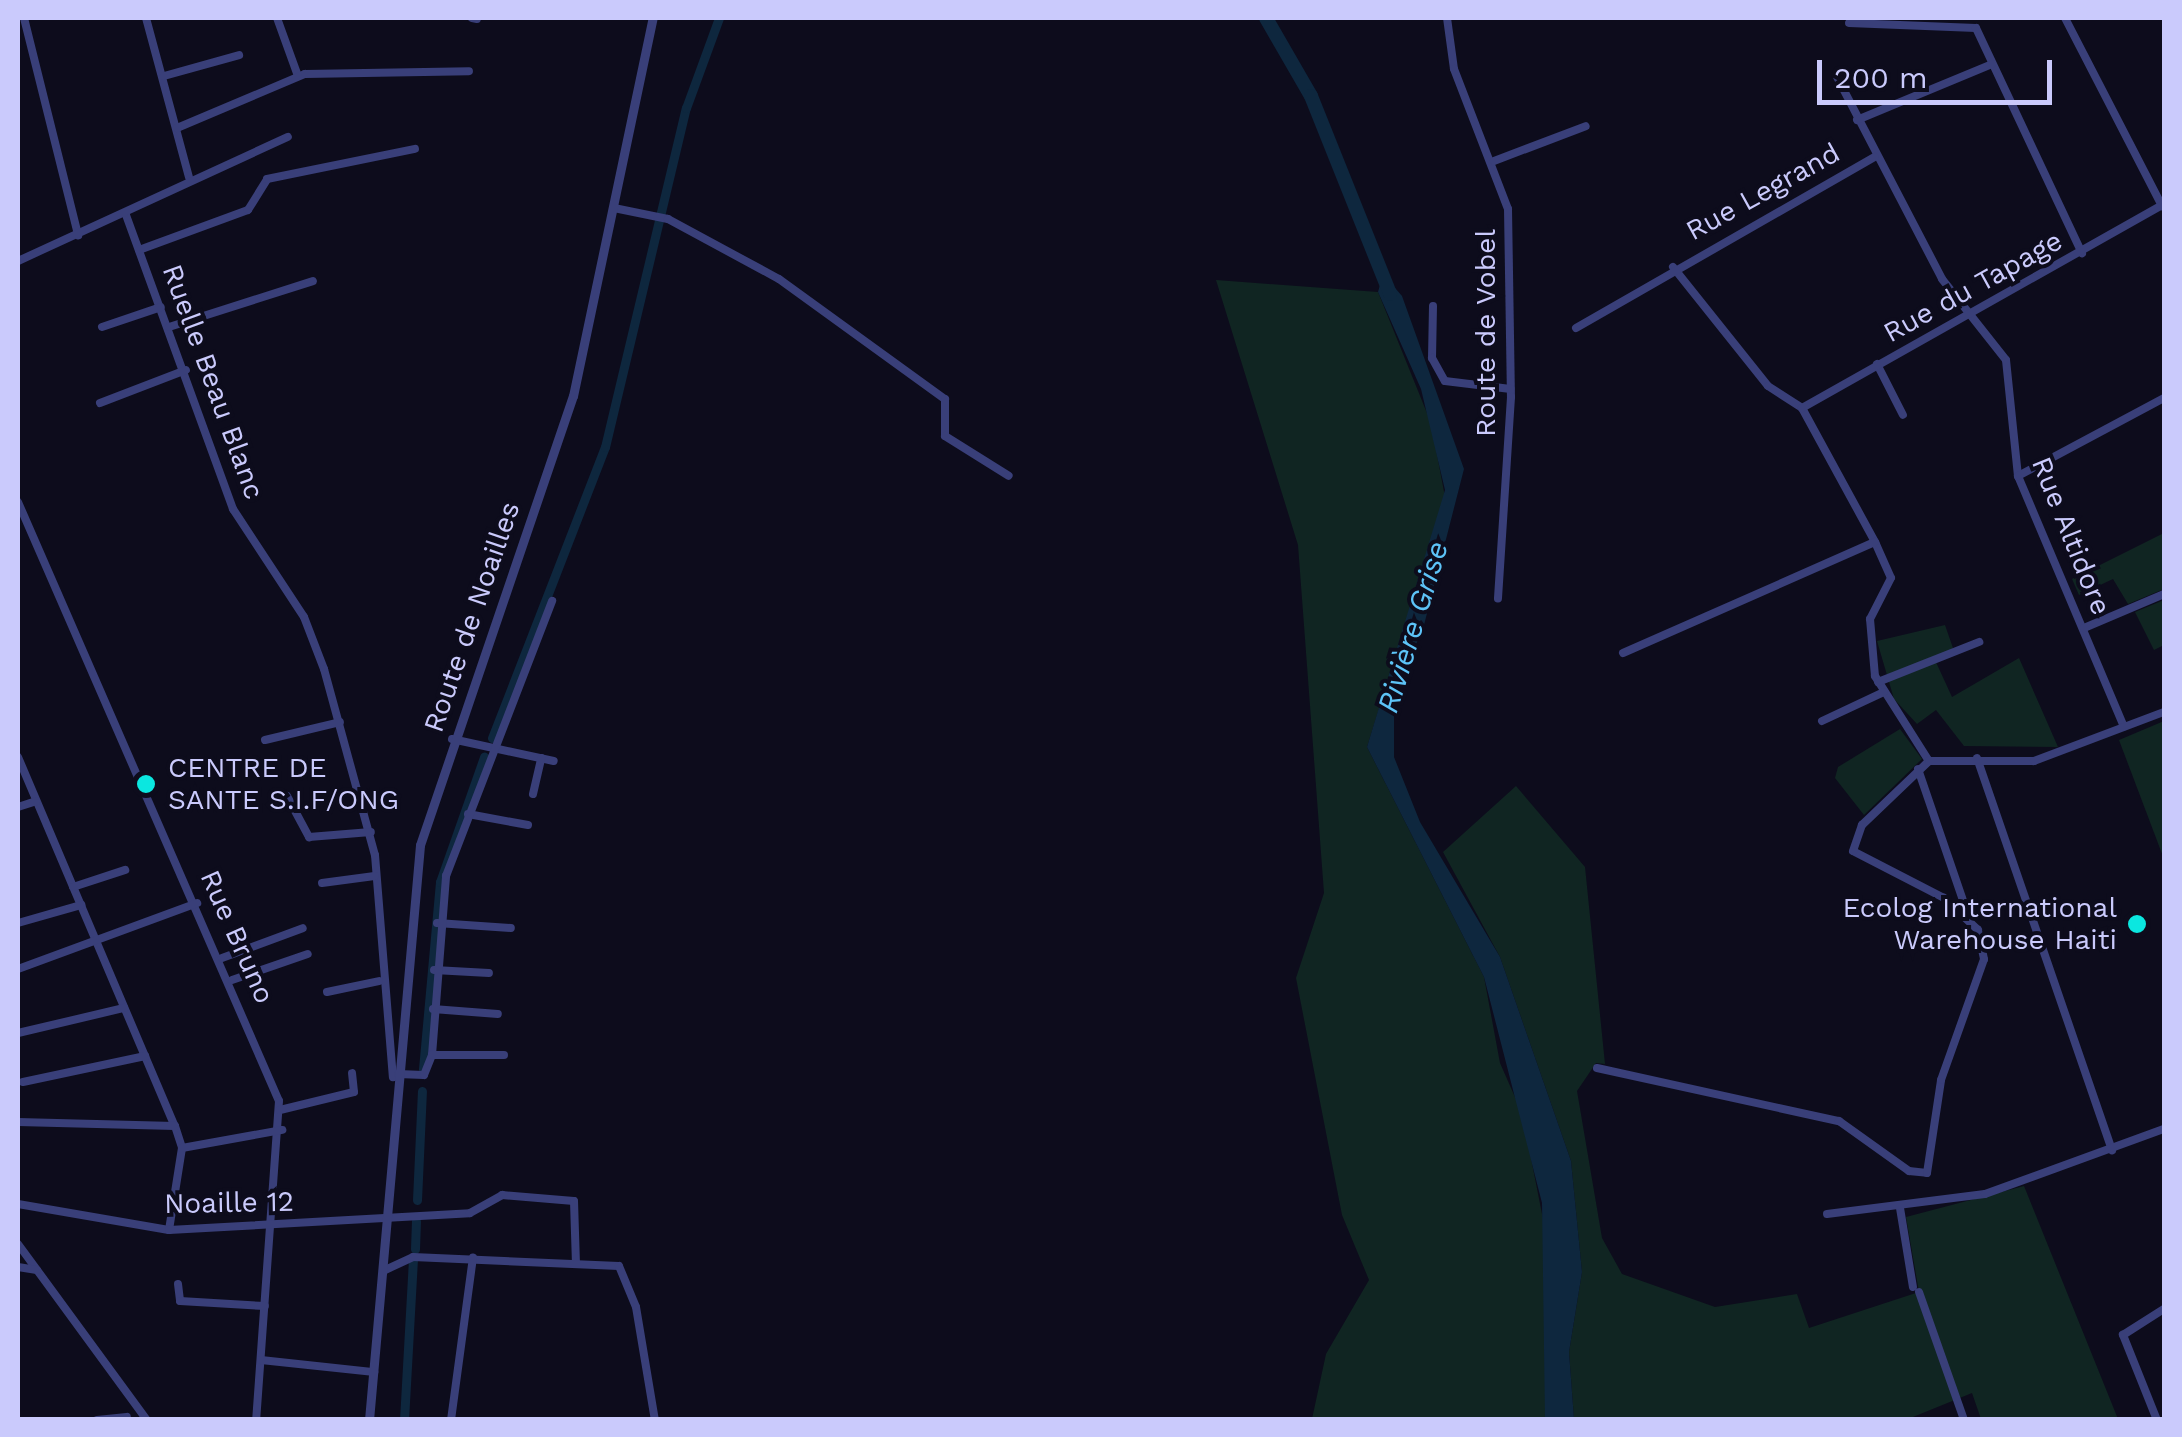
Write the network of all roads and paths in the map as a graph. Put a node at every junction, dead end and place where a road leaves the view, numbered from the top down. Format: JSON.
{"nodes":[{"id":1,"x":24,"y":18,"type":"edge"},
{"id":2,"x":146,"y":18,"type":"edge"},
{"id":3,"x":278,"y":18,"type":"edge"},
{"id":4,"x":653,"y":18,"type":"edge"},
{"id":5,"x":1448,"y":18,"type":"edge"},
{"id":6,"x":2065,"y":18,"type":"edge"},
{"id":7,"x":1849,"y":23,"type":"dead end"},
{"id":8,"x":240,"y":55,"type":"dead end"},
{"id":9,"x":1992,"y":64,"type":"junction"},
{"id":10,"x":469,"y":71,"type":"dead end"},
{"id":11,"x":164,"y":76,"type":"junction"},
{"id":12,"x":298,"y":76,"type":"junction"},
{"id":13,"x":1837,"y":77,"type":"dead end"},
{"id":14,"x":1857,"y":120,"type":"junction"},
{"id":15,"x":1586,"y":126,"type":"dead end"},
{"id":16,"x":178,"y":128,"type":"junction"},
{"id":17,"x":288,"y":137,"type":"dead end"},
{"id":18,"x":415,"y":149,"type":"dead end"},
{"id":19,"x":1874,"y":156,"type":"junction"},
{"id":20,"x":1494,"y":161,"type":"junction"},
{"id":21,"x":189,"y":177,"type":"junction"},
{"id":22,"x":2163,"y":205,"type":"edge"},
{"id":23,"x":614,"y":208,"type":"junction"},
{"id":24,"x":126,"y":216,"type":"junction"},
{"id":25,"x":78,"y":236,"type":"junction"},
{"id":26,"x":139,"y":250,"type":"junction"},
{"id":27,"x":2082,"y":253,"type":"junction"},
{"id":28,"x":18,"y":261,"type":"edge"},
{"id":29,"x":1672,"y":267,"type":"junction"},
{"id":30,"x":313,"y":280,"type":"dead end"},
{"id":31,"x":1432,"y":306,"type":"dead end"},
{"id":32,"x":162,"y":307,"type":"junction"},
{"id":33,"x":1973,"y":317,"type":"junction"},
{"id":34,"x":102,"y":327,"type":"dead end"},
{"id":35,"x":169,"y":327,"type":"junction"},
{"id":36,"x":1576,"y":328,"type":"dead end"},
{"id":37,"x":1877,"y":364,"type":"junction"},
{"id":38,"x":186,"y":370,"type":"junction"},
{"id":39,"x":1511,"y":388,"type":"junction"},
{"id":40,"x":2164,"y":398,"type":"edge"},
{"id":41,"x":100,"y":403,"type":"dead end"},
{"id":42,"x":1802,"y":408,"type":"junction"},
{"id":43,"x":1903,"y":415,"type":"dead end"},
{"id":44,"x":1010,"y":476,"type":"dead end"},
{"id":45,"x":2018,"y":476,"type":"junction"},
{"id":46,"x":18,"y":502,"type":"edge"},
{"id":47,"x":1875,"y":542,"type":"junction"},
{"id":48,"x":2164,"y":594,"type":"edge"},
{"id":49,"x":1498,"y":599,"type":"dead end"},
{"id":50,"x":552,"y":601,"type":"dead end"},
{"id":51,"x":2084,"y":628,"type":"junction"},
{"id":52,"x":1978,"y":642,"type":"dead end"},
{"id":53,"x":1623,"y":653,"type":"dead end"},
{"id":54,"x":1878,"y":682,"type":"junction"},
{"id":55,"x":1884,"y":692,"type":"junction"},
{"id":56,"x":2164,"y":712,"type":"edge"},
{"id":57,"x":1822,"y":721,"type":"dead end"},
{"id":58,"x":340,"y":722,"type":"junction"},
{"id":59,"x":2124,"y":726,"type":"junction"},
{"id":60,"x":452,"y":739,"type":"junction"},
{"id":61,"x":265,"y":740,"type":"dead end"},
{"id":62,"x":494,"y":749,"type":"junction"},
{"id":63,"x":541,"y":758,"type":"junction"},
{"id":64,"x":1977,"y":758,"type":"junction"},
{"id":65,"x":18,"y":761,"type":"edge"},
{"id":66,"x":554,"y":761,"type":"dead end"},
{"id":67,"x":1929,"y":761,"type":"junction"},
{"id":68,"x":1918,"y":768,"type":"junction"},
{"id":69,"x":532,"y":794,"type":"dead end"},
{"id":70,"x":286,"y":796,"type":"dead end"},
{"id":71,"x":36,"y":801,"type":"junction"},
{"id":72,"x":18,"y":807,"type":"edge"},
{"id":73,"x":468,"y":814,"type":"junction"},
{"id":74,"x":528,"y":826,"type":"dead end"},
{"id":75,"x":371,"y":832,"type":"junction"},
{"id":76,"x":125,"y":870,"type":"dead end"},
{"id":77,"x":375,"y":876,"type":"junction"},
{"id":78,"x":322,"y":883,"type":"dead end"},
{"id":79,"x":73,"y":887,"type":"junction"},
{"id":80,"x":197,"y":903,"type":"junction"},
{"id":81,"x":81,"y":905,"type":"junction"},
{"id":82,"x":18,"y":922,"type":"edge"},
{"id":83,"x":437,"y":923,"type":"junction"},
{"id":84,"x":1971,"y":924,"type":"junction"},
{"id":85,"x":302,"y":928,"type":"dead end"},
{"id":86,"x":511,"y":928,"type":"dead end"},
{"id":87,"x":100,"y":945,"type":"junction"},
{"id":88,"x":308,"y":954,"type":"dead end"},
{"id":89,"x":222,"y":958,"type":"junction"},
{"id":90,"x":18,"y":969,"type":"edge"},
{"id":91,"x":434,"y":970,"type":"junction"},
{"id":92,"x":490,"y":973,"type":"dead end"},
{"id":93,"x":232,"y":980,"type":"junction"},
{"id":94,"x":379,"y":981,"type":"junction"},
{"id":95,"x":327,"y":992,"type":"dead end"},
{"id":96,"x":124,"y":1008,"type":"junction"},
{"id":97,"x":433,"y":1009,"type":"junction"},
{"id":98,"x":498,"y":1014,"type":"dead end"},
{"id":99,"x":18,"y":1033,"type":"edge"},
{"id":100,"x":432,"y":1054,"type":"junction"},
{"id":101,"x":145,"y":1056,"type":"junction"},
{"id":102,"x":504,"y":1056,"type":"dead end"},
{"id":103,"x":1597,"y":1068,"type":"dead end"},
{"id":104,"x":352,"y":1073,"type":"dead end"},
{"id":105,"x":393,"y":1076,"type":"junction"},
{"id":106,"x":23,"y":1082,"type":"dead end"},
{"id":107,"x":280,"y":1110,"type":"junction"},
{"id":108,"x":18,"y":1122,"type":"edge"},
{"id":109,"x":175,"y":1126,"type":"junction"},
{"id":110,"x":2164,"y":1129,"type":"edge"},
{"id":111,"x":282,"y":1130,"type":"junction"},
{"id":112,"x":182,"y":1148,"type":"junction"},
{"id":113,"x":2112,"y":1150,"type":"junction"},
{"id":114,"x":18,"y":1204,"type":"edge"},
{"id":115,"x":1900,"y":1208,"type":"junction"},
{"id":116,"x":382,"y":1212,"type":"junction"},
{"id":117,"x":1827,"y":1214,"type":"dead end"},
{"id":118,"x":272,"y":1226,"type":"junction"},
{"id":119,"x":169,"y":1230,"type":"junction"},
{"id":120,"x":18,"y":1244,"type":"edge"},
{"id":121,"x":473,"y":1257,"type":"junction"},
{"id":122,"x":576,"y":1262,"type":"junction"},
{"id":123,"x":18,"y":1266,"type":"edge"},
{"id":124,"x":37,"y":1270,"type":"junction"},
{"id":125,"x":383,"y":1271,"type":"junction"},
{"id":126,"x":178,"y":1284,"type":"dead end"},
{"id":127,"x":266,"y":1306,"type":"junction"},
{"id":128,"x":2164,"y":1309,"type":"edge"},
{"id":129,"x":262,"y":1360,"type":"junction"},
{"id":130,"x":374,"y":1372,"type":"junction"},
{"id":131,"x":130,"y":1399,"type":"junction"},
{"id":132,"x":127,"y":1418,"type":"edge"},
{"id":133,"x":98,"y":1420,"type":"edge"},
{"id":134,"x":147,"y":1420,"type":"edge"},
{"id":135,"x":256,"y":1420,"type":"edge"},
{"id":136,"x":369,"y":1420,"type":"edge"},
{"id":137,"x":451,"y":1420,"type":"edge"},
{"id":138,"x":655,"y":1420,"type":"edge"},
{"id":139,"x":1964,"y":1420,"type":"edge"},
{"id":140,"x":2157,"y":1420,"type":"edge"}],
"edges":[{"from":1,"to":25,"type":"street"},
{"from":2,"to":11,"type":"street"},
{"from":3,"to":12,"type":"street"},
{"from":4,"to":23,"type":"street","name":"Route de Noailles"},
{"from":5,"to":20,"type":"street","name":"Route de Vobel"},
{"from":6,"to":22,"type":"street"},
{"from":7,"to":9,"type":"street"},
{"from":8,"to":11,"type":"street"},
{"from":9,"to":14,"type":"street"},
{"from":9,"to":27,"type":"street"},
{"from":10,"to":12,"type":"street"},
{"from":11,"to":16,"type":"street"},
{"from":12,"to":16,"type":"street"},
{"from":13,"to":14,"type":"street","name":"Rue Altidore"},
{"from":14,"to":19,"type":"street","name":"Rue Altidore"},
{"from":15,"to":20,"type":"street"},
{"from":16,"to":21,"type":"street"},
{"from":17,"to":21,"type":"street"},
{"from":18,"to":26,"type":"street"},
{"from":19,"to":29,"type":"street","name":"Rue Legrand"},
{"from":19,"to":33,"type":"street","name":"Rue Altidore"},
{"from":20,"to":39,"type":"street","name":"Route de Vobel"},
{"from":21,"to":24,"type":"street"},
{"from":22,"to":27,"type":"street","name":"Rue du Tapage"},
{"from":23,"to":44,"type":"street"},
{"from":23,"to":60,"type":"street","name":"Route de Noailles"},
{"from":24,"to":25,"type":"street"},
{"from":24,"to":26,"type":"street","name":"Ruelle Beau Blanc"},
{"from":25,"to":28,"type":"street"},
{"from":26,"to":32,"type":"street","name":"Ruelle Beau Blanc"},
{"from":27,"to":33,"type":"street","name":"Rue du Tapage"},
{"from":29,"to":36,"type":"street","name":"Rue Legrand"},
{"from":29,"to":42,"type":"street"},
{"from":30,"to":35,"type":"street"},
{"from":31,"to":39,"type":"street"},
{"from":32,"to":34,"type":"street"},
{"from":32,"to":35,"type":"street","name":"Ruelle Beau Blanc"},
{"from":33,"to":37,"type":"street","name":"Rue du Tapage"},
{"from":33,"to":45,"type":"street","name":"Rue Altidore"},
{"from":35,"to":38,"type":"street","name":"Ruelle Beau Blanc"},
{"from":37,"to":42,"type":"street","name":"Rue du Tapage"},
{"from":37,"to":43,"type":"street"},
{"from":38,"to":41,"type":"street"},
{"from":38,"to":58,"type":"street","name":"Ruelle Beau Blanc"},
{"from":39,"to":49,"type":"street","name":"Route de Vobel"},
{"from":40,"to":45,"type":"street"},
{"from":42,"to":47,"type":"street"},
{"from":45,"to":51,"type":"street","name":"Rue Altidore"},
{"from":46,"to":80,"type":"street","name":"Rue Bruno"},
{"from":47,"to":53,"type":"street"},
{"from":47,"to":54,"type":"street"},
{"from":48,"to":51,"type":"street"},
{"from":50,"to":62,"type":"street"},
{"from":51,"to":59,"type":"street","name":"Rue Altidore"},
{"from":52,"to":54,"type":"street"},
{"from":54,"to":55,"type":"street"},
{"from":55,"to":57,"type":"street"},
{"from":55,"to":67,"type":"street"},
{"from":56,"to":59,"type":"street"},
{"from":58,"to":61,"type":"street"},
{"from":58,"to":75,"type":"street","name":"Ruelle Beau Blanc"},
{"from":59,"to":64,"type":"street"},
{"from":60,"to":62,"type":"street"},
{"from":60,"to":105,"type":"street","name":"Route de Noailles"},
{"from":62,"to":63,"type":"street"},
{"from":62,"to":73,"type":"street"},
{"from":63,"to":66,"type":"street"},
{"from":63,"to":69,"type":"street"},
{"from":64,"to":67,"type":"street"},
{"from":64,"to":113,"type":"street"},
{"from":65,"to":71,"type":"street"},
{"from":67,"to":68,"type":"street"},
{"from":68,"to":84,"type":"street"},
{"from":68,"to":84,"type":"street"},
{"from":70,"to":75,"type":"street"},
{"from":71,"to":72,"type":"street"},
{"from":71,"to":79,"type":"street"},
{"from":73,"to":74,"type":"street"},
{"from":73,"to":83,"type":"street"},
{"from":75,"to":77,"type":"street","name":"Ruelle Beau Blanc"},
{"from":76,"to":79,"type":"street"},
{"from":77,"to":78,"type":"street"},
{"from":77,"to":94,"type":"street","name":"Ruelle Beau Blanc"},
{"from":79,"to":81,"type":"street"},
{"from":80,"to":87,"type":"street"},
{"from":80,"to":89,"type":"street","name":"Rue Bruno"},
{"from":81,"to":82,"type":"street"},
{"from":81,"to":87,"type":"street"},
{"from":83,"to":86,"type":"street"},
{"from":83,"to":91,"type":"street"},
{"from":84,"to":103,"type":"street"},
{"from":85,"to":89,"type":"street"},
{"from":87,"to":90,"type":"street"},
{"from":87,"to":96,"type":"street"},
{"from":88,"to":93,"type":"street"},
{"from":89,"to":93,"type":"street","name":"Rue Bruno"},
{"from":91,"to":92,"type":"street"},
{"from":91,"to":97,"type":"street"},
{"from":93,"to":107,"type":"street","name":"Rue Bruno"},
{"from":94,"to":95,"type":"street"},
{"from":94,"to":105,"type":"street","name":"Ruelle Beau Blanc"},
{"from":96,"to":99,"type":"street"},
{"from":96,"to":101,"type":"street"},
{"from":97,"to":98,"type":"street"},
{"from":97,"to":100,"type":"street"},
{"from":100,"to":102,"type":"street"},
{"from":100,"to":105,"type":"street"},
{"from":101,"to":106,"type":"street"},
{"from":101,"to":109,"type":"street"},
{"from":104,"to":107,"type":"street"},
{"from":105,"to":116,"type":"street","name":"Route de Noailles"},
{"from":107,"to":111,"type":"street","name":"Rue Bruno"},
{"from":108,"to":109,"type":"street"},
{"from":109,"to":112,"type":"street"},
{"from":110,"to":113,"type":"street"},
{"from":111,"to":112,"type":"street"},
{"from":111,"to":118,"type":"street","name":"Rue Bruno"},
{"from":112,"to":119,"type":"street"},
{"from":113,"to":115,"type":"street"},
{"from":114,"to":119,"type":"street","name":"Noaille 12"},
{"from":115,"to":117,"type":"street"},
{"from":115,"to":139,"type":"street"},
{"from":116,"to":118,"type":"street","name":"Noaille 12"},
{"from":116,"to":122,"type":"street","name":"Noaille 12"},
{"from":116,"to":125,"type":"street","name":"Route de Noailles"},
{"from":118,"to":119,"type":"street","name":"Noaille 12"},
{"from":118,"to":127,"type":"street","name":"Rue Bruno"},
{"from":120,"to":124,"type":"street"},
{"from":121,"to":122,"type":"street"},
{"from":121,"to":125,"type":"street"},
{"from":121,"to":137,"type":"street"},
{"from":122,"to":138,"type":"street"},
{"from":123,"to":124,"type":"street"},
{"from":124,"to":131,"type":"street"},
{"from":125,"to":130,"type":"street","name":"Route de Noailles"},
{"from":126,"to":127,"type":"street"},
{"from":127,"to":129,"type":"street","name":"Rue Bruno"},
{"from":128,"to":140,"type":"street"},
{"from":129,"to":130,"type":"street"},
{"from":129,"to":135,"type":"street","name":"Rue Bruno"},
{"from":130,"to":136,"type":"street","name":"Route de Noailles"},
{"from":131,"to":132,"type":"street"},
{"from":131,"to":134,"type":"street"},
{"from":132,"to":133,"type":"street"}]}
